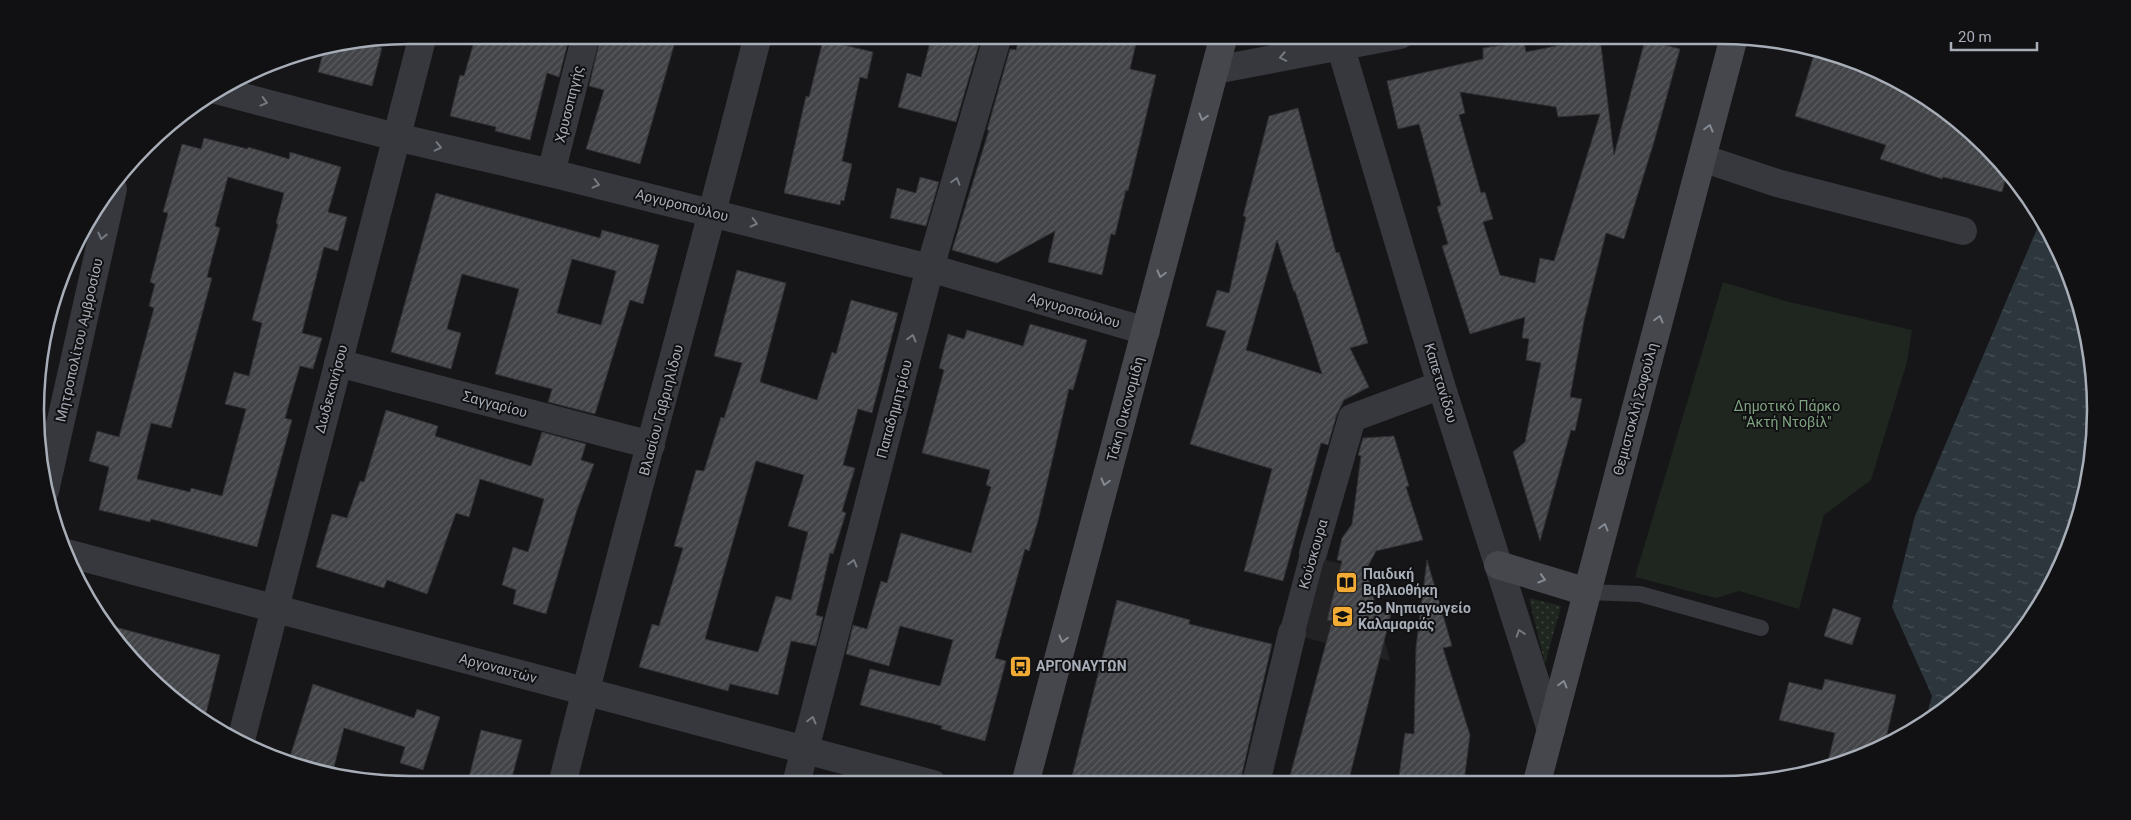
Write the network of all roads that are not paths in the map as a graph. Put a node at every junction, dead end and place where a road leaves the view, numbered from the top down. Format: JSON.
{"nodes":[{"id":1,"x":421,"y":44,"type":"edge"},
{"id":2,"x":584,"y":44,"type":"edge"},
{"id":3,"x":756,"y":44,"type":"edge"},
{"id":4,"x":995,"y":44,"type":"edge"},
{"id":5,"x":1222,"y":44,"type":"edge"},
{"id":6,"x":1322,"y":44,"type":"edge"},
{"id":7,"x":1339,"y":44,"type":"edge"},
{"id":8,"x":1732,"y":44,"type":"edge"},
{"id":9,"x":1215,"y":70,"type":"junction"},
{"id":10,"x":227,"y":93,"type":"edge"},
{"id":11,"x":396,"y":137,"type":"junction"},
{"id":12,"x":1702,"y":158,"type":"junction"},
{"id":13,"x":551,"y":173,"type":"junction"},
{"id":14,"x":111,"y":199,"type":"edge"},
{"id":15,"x":714,"y":213,"type":"junction"},
{"id":16,"x":1963,"y":231,"type":"dead end"},
{"id":17,"x":930,"y":268,"type":"junction"},
{"id":18,"x":1146,"y":331,"type":"junction"},
{"id":19,"x":338,"y":363,"type":"junction"},
{"id":20,"x":1441,"y":385,"type":"junction"},
{"id":21,"x":652,"y":445,"type":"junction"},
{"id":22,"x":49,"y":469,"type":"edge"},
{"id":23,"x":1313,"y":553,"type":"joint"},
{"id":24,"x":74,"y":555,"type":"edge"},
{"id":25,"x":1498,"y":565,"type":"junction"},
{"id":26,"x":1587,"y":592,"type":"junction"},
{"id":27,"x":275,"y":608,"type":"junction"},
{"id":28,"x":1761,"y":628,"type":"dead end"},
{"id":29,"x":1292,"y":633,"type":"joint"},
{"id":30,"x":585,"y":691,"type":"junction"},
{"id":31,"x":1551,"y":730,"type":"junction"},
{"id":32,"x":242,"y":735,"type":"edge"},
{"id":33,"x":805,"y":749,"type":"junction"},
{"id":34,"x":564,"y":776,"type":"edge"},
{"id":35,"x":798,"y":776,"type":"edge"},
{"id":36,"x":905,"y":776,"type":"edge"},
{"id":37,"x":1027,"y":776,"type":"edge"},
{"id":38,"x":1258,"y":776,"type":"edge"},
{"id":39,"x":1539,"y":776,"type":"edge"}],
"edges":[{"from":1,"to":11,"type":"street","name":"Δωδεκανήσου"},
{"from":2,"to":13,"type":"street","name":"Χρυσοπηγής"},
{"from":3,"to":15,"type":"street","name":"Βλασίου Γαβριηλίδου"},
{"from":17,"to":4,"type":"street","name":"Παπαδημητρίου","one_way":true},
{"from":5,"to":9,"type":"main road","name":"Τάκη Οικονομίδη"},
{"from":6,"to":9,"type":"street","one_way":true},
{"from":7,"to":20,"type":"street","name":"Καπετανίδου"},
{"from":12,"to":8,"type":"main road","name":"Θεμιστοκλή Σοφούλη","one_way":true},
{"from":9,"to":18,"type":"main road","name":"Τάκη Οικονομίδη","one_way":true},
{"from":10,"to":11,"type":"street","name":"Αργυροπούλου","one_way":true},
{"from":11,"to":13,"type":"street","name":"Αργυροπούλου","one_way":true},
{"from":11,"to":19,"type":"street","name":"Δωδεκανήσου"},
{"from":12,"to":16,"type":"street"},
{"from":26,"to":12,"type":"main road","name":"Θεμιστοκλή Σοφούλη","one_way":true},
{"from":13,"to":15,"type":"street","name":"Αργυροπούλου","one_way":true},
{"from":14,"to":22,"type":"street","name":"Μητροπολίτου Αμβροσίου","one_way":true},
{"from":15,"to":17,"type":"street","name":"Αργυροπούλου","one_way":true},
{"from":15,"to":21,"type":"street","name":"Βλασίου Γαβριηλίδου"},
{"from":17,"to":18,"type":"street","name":"Αργυροπούλου"},
{"from":33,"to":17,"type":"street","name":"Παπαδημητρίου","one_way":true},
{"from":18,"to":37,"type":"main road","name":"Τάκη Οικονομίδη","one_way":true},
{"from":19,"to":21,"type":"street","name":"Σαγγαρίου"},
{"from":19,"to":27,"type":"street","name":"Δωδεκανήσου"},
{"from":20,"to":23,"type":"street","name":"Κούσκουρα"},
{"from":20,"to":25,"type":"street","name":"Καπετανίδου"},
{"from":21,"to":30,"type":"street","name":"Βλασίου Γαβριηλίδου"},
{"from":23,"to":29,"type":"street","name":"Κούσκουρα"},
{"from":24,"to":27,"type":"street","name":"Αργοναυτών"},
{"from":25,"to":26,"type":"main road","one_way":true},
{"from":31,"to":25,"type":"street","name":"Καπετανίδου","one_way":true},
{"from":26,"to":28,"type":"lane"},
{"from":31,"to":26,"type":"main road","name":"Θεμιστοκλή Σοφούλη","one_way":true},
{"from":27,"to":30,"type":"street","name":"Αργοναυτών"},
{"from":27,"to":32,"type":"street","name":"Δωδεκανήσου"},
{"from":29,"to":38,"type":"street","name":"Κούσκουρα"},
{"from":30,"to":33,"type":"street","name":"Αργοναυτών"},
{"from":30,"to":34,"type":"street","name":"Βλασίου Γαβριηλίδου"},
{"from":31,"to":39,"type":"main road","name":"Θεμιστοκλή Σοφούλη"},
{"from":33,"to":35,"type":"street","name":"Παπαδημητρίου"},
{"from":33,"to":36,"type":"street","name":"Αργοναυτών"}]}
